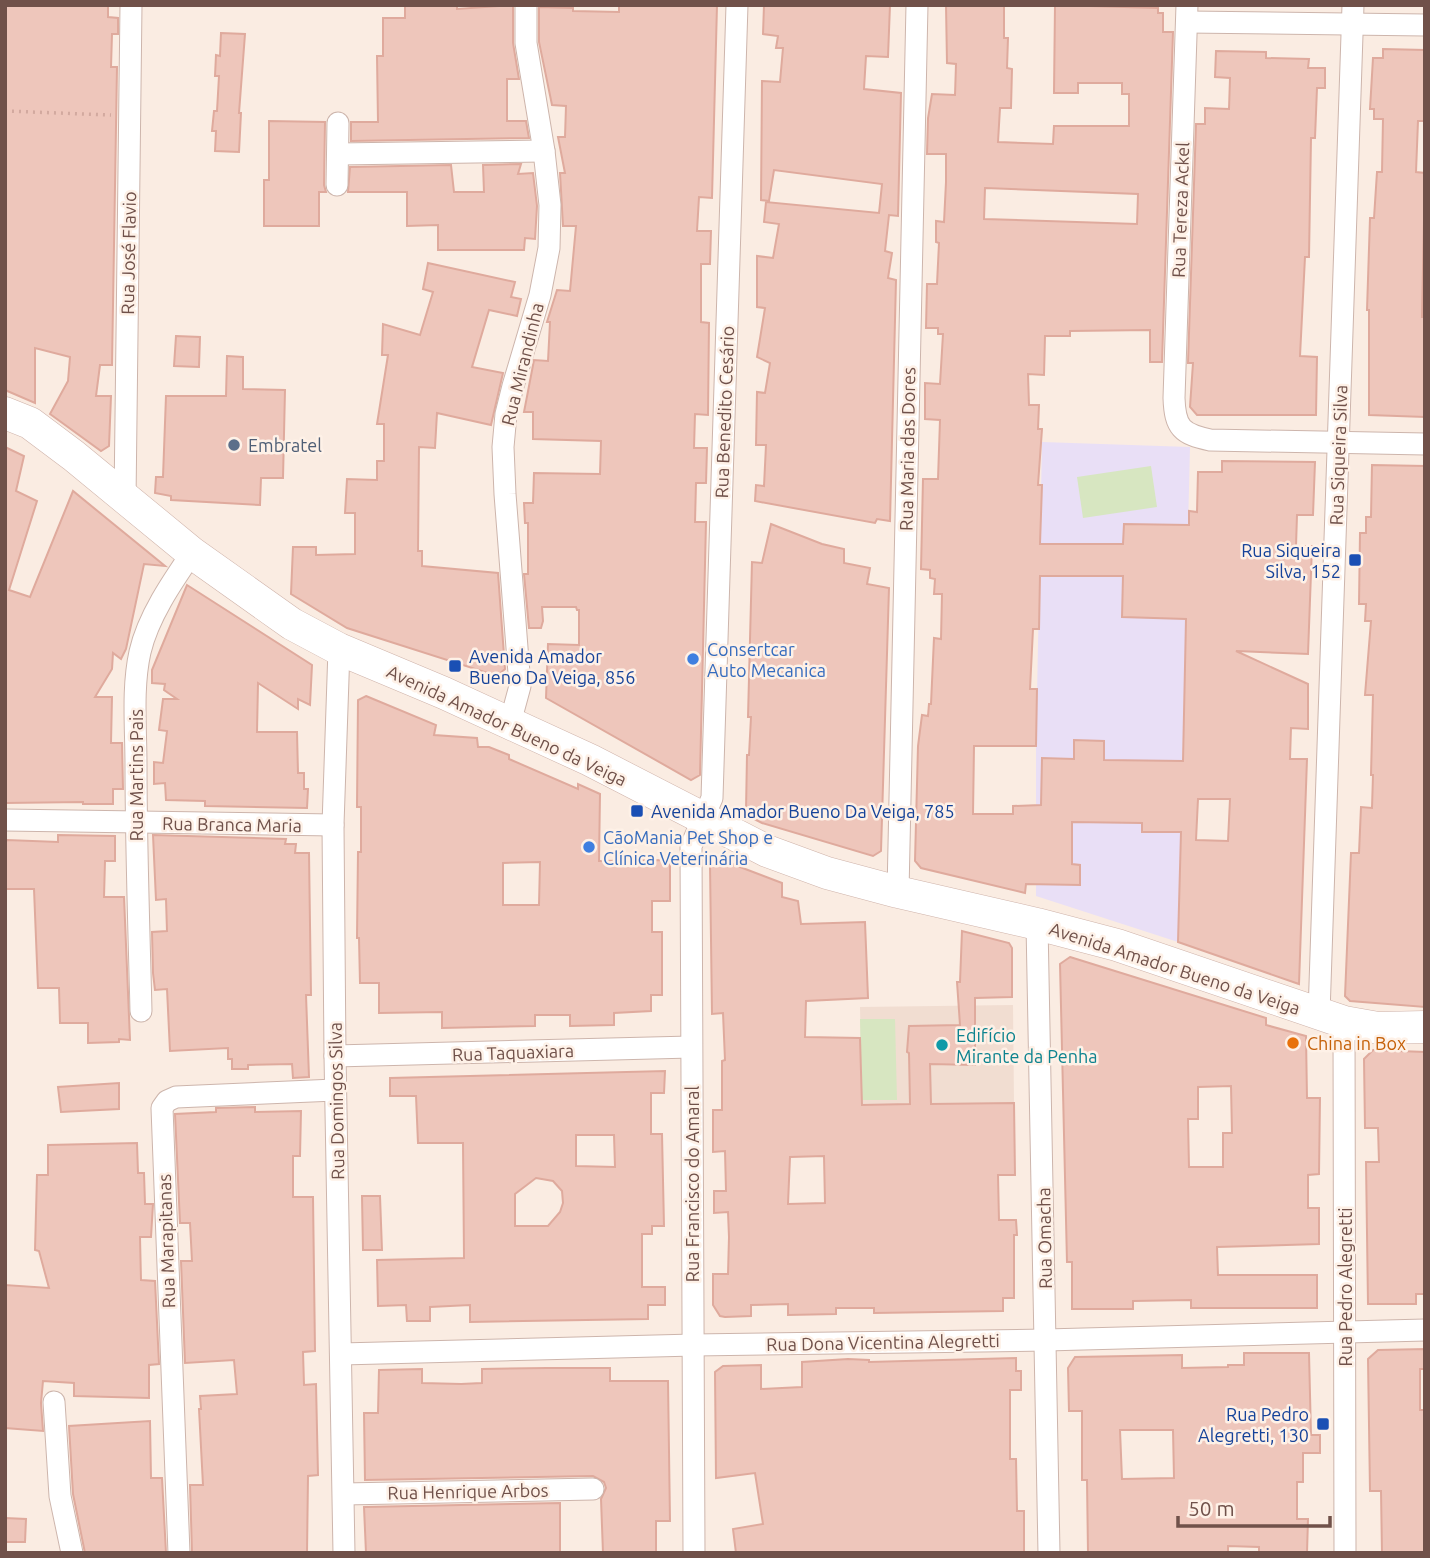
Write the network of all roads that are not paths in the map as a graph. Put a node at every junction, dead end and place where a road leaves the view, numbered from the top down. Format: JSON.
{"nodes":[{"id":1,"x":131,"y":5,"type":"edge"},
{"id":2,"x":526,"y":5,"type":"edge"},
{"id":3,"x":737,"y":5,"type":"edge"},
{"id":4,"x":917,"y":5,"type":"edge"},
{"id":5,"x":1187,"y":14,"type":"edge"},
{"id":6,"x":1352,"y":14,"type":"edge"},
{"id":7,"x":1425,"y":25,"type":"edge"},
{"id":8,"x":338,"y":123,"type":"dead end"},
{"id":9,"x":544,"y":151,"type":"junction"},
{"id":10,"x":338,"y":154,"type":"junction"},
{"id":11,"x":337,"y":185,"type":"dead end"},
{"id":12,"x":5,"y":413,"type":"edge"},
{"id":13,"x":1339,"y":442,"type":"junction"},
{"id":14,"x":1425,"y":444,"type":"edge"},
{"id":15,"x":125,"y":500,"type":"junction"},
{"id":16,"x":192,"y":553,"type":"junction"},
{"id":17,"x":339,"y":649,"type":"junction"},
{"id":18,"x":510,"y":723,"type":"junction"},
{"id":19,"x":703,"y":818,"type":"junction"},
{"id":20,"x":5,"y":820,"type":"edge"},
{"id":21,"x":136,"y":823,"type":"junction"},
{"id":22,"x":333,"y":825,"type":"junction"},
{"id":23,"x":898,"y":892,"type":"junction"},
{"id":24,"x":1037,"y":924,"type":"junction"},
{"id":25,"x":141,"y":1011,"type":"dead end"},
{"id":26,"x":1332,"y":1018,"type":"junction"},
{"id":27,"x":1425,"y":1027,"type":"edge"},
{"id":28,"x":691,"y":1047,"type":"junction"},
{"id":29,"x":335,"y":1056,"type":"junction"},
{"id":30,"x":335,"y":1090,"type":"junction"},
{"id":31,"x":1346,"y":1331,"type":"junction"},
{"id":32,"x":1425,"y":1331,"type":"edge"},
{"id":33,"x":1046,"y":1339,"type":"junction"},
{"id":34,"x":694,"y":1345,"type":"junction"},
{"id":35,"x":341,"y":1354,"type":"junction"},
{"id":36,"x":54,"y":1402,"type":"dead end"},
{"id":37,"x":593,"y":1489,"type":"dead end"},
{"id":38,"x":344,"y":1494,"type":"junction"},
{"id":39,"x":72,"y":1553,"type":"edge"},
{"id":40,"x":178,"y":1553,"type":"edge"},
{"id":41,"x":344,"y":1553,"type":"edge"},
{"id":42,"x":694,"y":1553,"type":"edge"},
{"id":43,"x":1049,"y":1553,"type":"edge"},
{"id":44,"x":1345,"y":1553,"type":"edge"}],
"edges":[{"from":1,"to":15,"type":"street","name":"Rua José Flavio"},
{"from":2,"to":9,"type":"street","name":"Rua Mirandinha"},
{"from":3,"to":19,"type":"street","name":"Rua Benedito Cesário"},
{"from":4,"to":23,"type":"street","name":"Rua Maria das Dores"},
{"from":5,"to":6,"type":"street"},
{"from":5,"to":13,"type":"street","name":"Rua Tereza Ackel"},
{"from":6,"to":7,"type":"street"},
{"from":6,"to":13,"type":"street","name":"Rua Siqueira Silva"},
{"from":8,"to":10,"type":"street"},
{"from":9,"to":10,"type":"street"},
{"from":9,"to":18,"type":"street","name":"Rua Mirandinha"},
{"from":10,"to":11,"type":"street"},
{"from":12,"to":15,"type":"main road","name":"Avenida Amador Bueno da Veiga"},
{"from":13,"to":14,"type":"street"},
{"from":13,"to":26,"type":"street","name":"Rua Siqueira Silva"},
{"from":15,"to":16,"type":"main road","name":"Avenida Amador Bueno da Veiga"},
{"from":16,"to":17,"type":"main road","name":"Avenida Amador Bueno da Veiga"},
{"from":16,"to":21,"type":"street","name":"Rua Martins Pais"},
{"from":17,"to":18,"type":"main road","name":"Avenida Amador Bueno da Veiga"},
{"from":17,"to":22,"type":"street","name":"Rua Domingos Silva"},
{"from":18,"to":19,"type":"main road","name":"Avenida Amador Bueno da Veiga"},
{"from":19,"to":23,"type":"main road","name":"Avenida Amador Bueno da Veiga"},
{"from":19,"to":28,"type":"street","name":"Rua Francisco do Amaral"},
{"from":20,"to":21,"type":"street","name":"Rua Branca Maria"},
{"from":21,"to":22,"type":"street","name":"Rua Branca Maria"},
{"from":21,"to":25,"type":"street","name":"Rua Martins Pais"},
{"from":22,"to":29,"type":"street","name":"Rua Domingos Silva"},
{"from":23,"to":24,"type":"main road","name":"Avenida Amador Bueno da Veiga"},
{"from":24,"to":26,"type":"main road","name":"Avenida Amador Bueno da Veiga"},
{"from":24,"to":33,"type":"street","name":"Rua Omacha"},
{"from":26,"to":27,"type":"main road","name":"Avenida Amador Bueno da Veiga"},
{"from":26,"to":31,"type":"street","name":"Rua Pedro Alegretti"},
{"from":28,"to":29,"type":"street","name":"Rua Taquaxiara"},
{"from":28,"to":34,"type":"street","name":"Rua Francisco do Amaral"},
{"from":29,"to":30,"type":"street","name":"Rua Domingos Silva"},
{"from":30,"to":35,"type":"street","name":"Rua Domingos Silva"},
{"from":30,"to":40,"type":"street","name":"Rua Marapitanas"},
{"from":31,"to":32,"type":"street","name":"Rua Dona Vicentina Alegretti"},
{"from":31,"to":33,"type":"street","name":"Rua Dona Vicentina Alegretti"},
{"from":31,"to":44,"type":"street","name":"Rua Pedro Alegretti"},
{"from":33,"to":34,"type":"street","name":"Rua Dona Vicentina Alegretti"},
{"from":33,"to":43,"type":"street","name":"Rua Omacha"},
{"from":34,"to":35,"type":"street","name":"Rua Dona Vicentina Alegretti"},
{"from":34,"to":42,"type":"street","name":"Rua Francisco do Amaral"},
{"from":35,"to":38,"type":"street","name":"Rua Domingos Silva"},
{"from":36,"to":39,"type":"street"},
{"from":37,"to":38,"type":"street","name":"Rua Henrique Arbos"},
{"from":38,"to":41,"type":"street","name":"Rua Domingos Silva"}]}
